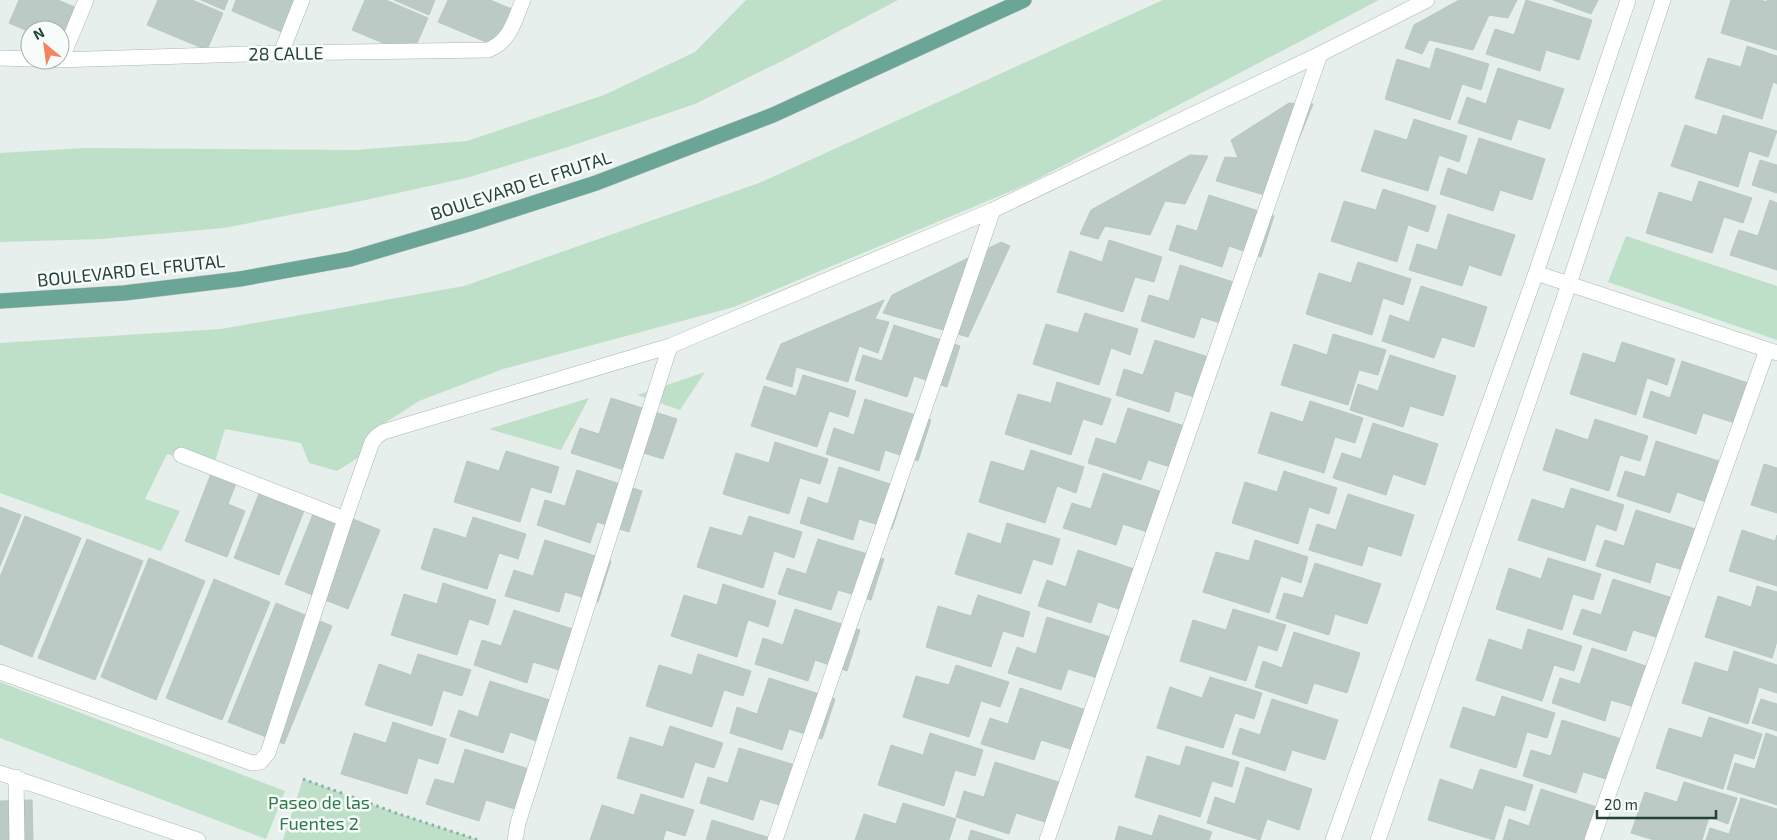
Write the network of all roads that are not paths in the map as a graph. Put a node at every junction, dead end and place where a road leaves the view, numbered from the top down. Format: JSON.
{"nodes":[{"id":1,"x":86,"y":0,"type":"edge"},
{"id":2,"x":302,"y":0,"type":"edge"},
{"id":3,"x":523,"y":0,"type":"edge"},
{"id":4,"x":1024,"y":0,"type":"edge"},
{"id":5,"x":1426,"y":0,"type":"edge"},
{"id":6,"x":1628,"y":0,"type":"edge"},
{"id":7,"x":1664,"y":0,"type":"edge"},
{"id":8,"x":70,"y":36,"type":"edge"},
{"id":9,"x":282,"y":53,"type":"junction"},
{"id":10,"x":1320,"y":54,"type":"junction"},
{"id":11,"x":0,"y":58,"type":"edge"},
{"id":12,"x":20,"y":59,"type":"edge"},
{"id":13,"x":70,"y":60,"type":"edge"},
{"id":14,"x":993,"y":210,"type":"junction"},
{"id":15,"x":1536,"y":273,"type":"junction"},
{"id":16,"x":1569,"y":284,"type":"junction"},
{"id":17,"x":0,"y":301,"type":"edge"},
{"id":18,"x":670,"y":346,"type":"junction"},
{"id":19,"x":1772,"y":352,"type":"edge"},
{"id":20,"x":181,"y":455,"type":"dead end"},
{"id":21,"x":345,"y":519,"type":"junction"},
{"id":22,"x":0,"y":672,"type":"edge"},
{"id":23,"x":0,"y":773,"type":"edge"},
{"id":24,"x":16,"y":777,"type":"junction"},
{"id":25,"x":18,"y":840,"type":"edge"},
{"id":26,"x":198,"y":840,"type":"edge"},
{"id":27,"x":515,"y":840,"type":"edge"},
{"id":28,"x":775,"y":840,"type":"edge"},
{"id":29,"x":1047,"y":840,"type":"edge"},
{"id":30,"x":1334,"y":840,"type":"edge"},
{"id":31,"x":1378,"y":840,"type":"edge"},
{"id":32,"x":1592,"y":840,"type":"edge"}],
"edges":[{"from":1,"to":8,"type":"street"},
{"from":2,"to":9,"type":"street"},
{"from":3,"to":9,"type":"street","name":"28 CALLE"},
{"from":4,"to":17,"type":"main road","name":"BOULEVARD EL FRUTAL"},
{"from":5,"to":10,"type":"street"},
{"from":6,"to":15,"type":"street"},
{"from":7,"to":16,"type":"street"},
{"from":9,"to":13,"type":"street","name":"28 CALLE"},
{"from":10,"to":14,"type":"street"},
{"from":10,"to":29,"type":"street"},
{"from":11,"to":12,"type":"street"},
{"from":14,"to":18,"type":"street"},
{"from":14,"to":28,"type":"street"},
{"from":15,"to":16,"type":"street"},
{"from":15,"to":30,"type":"street"},
{"from":16,"to":19,"type":"street"},
{"from":16,"to":31,"type":"street"},
{"from":18,"to":21,"type":"street"},
{"from":18,"to":27,"type":"street"},
{"from":19,"to":32,"type":"street"},
{"from":20,"to":21,"type":"street"},
{"from":21,"to":22,"type":"street"},
{"from":23,"to":24,"type":"street"},
{"from":24,"to":25,"type":"street"},
{"from":24,"to":26,"type":"street"}]}
